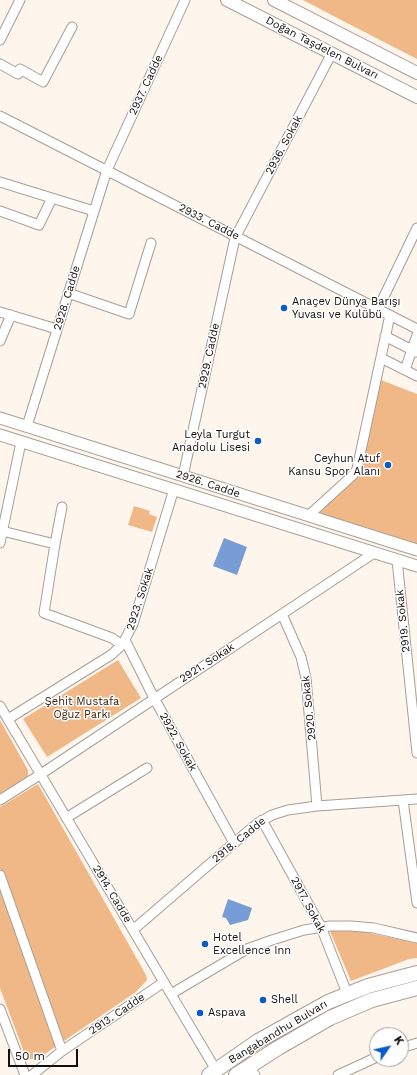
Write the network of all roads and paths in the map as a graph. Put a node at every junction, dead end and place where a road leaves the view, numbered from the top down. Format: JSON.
{"nodes":[{"id":1,"x":20,"y":0,"type":"edge"},
{"id":2,"x":185,"y":0,"type":"edge"},
{"id":3,"x":227,"y":0,"type":"edge"},
{"id":4,"x":274,"y":0,"type":"edge"},
{"id":5,"x":72,"y":26,"type":"dead end"},
{"id":6,"x":0,"y":40,"type":"edge"},
{"id":7,"x":332,"y":53,"type":"junction"},
{"id":8,"x":0,"y":64,"type":"edge"},
{"id":9,"x":417,"y":73,"type":"edge"},
{"id":10,"x":417,"y":97,"type":"edge"},
{"id":11,"x":0,"y":116,"type":"edge"},
{"id":12,"x":107,"y":170,"type":"junction"},
{"id":13,"x":0,"y":182,"type":"edge"},
{"id":14,"x":52,"y":198,"type":"junction"},
{"id":15,"x":0,"y":211,"type":"edge"},
{"id":16,"x":94,"y":211,"type":"junction"},
{"id":17,"x":417,"y":228,"type":"edge"},
{"id":18,"x":236,"y":236,"type":"junction"},
{"id":19,"x":151,"y":243,"type":"dead end"},
{"id":20,"x":68,"y":293,"type":"junction"},
{"id":21,"x":378,"y":309,"type":"junction"},
{"id":22,"x":0,"y":312,"type":"edge"},
{"id":23,"x":11,"y":315,"type":"junction"},
{"id":24,"x":390,"y":315,"type":"junction"},
{"id":25,"x":417,"y":328,"type":"edge"},
{"id":26,"x":57,"y":330,"type":"junction"},
{"id":27,"x":417,"y":335,"type":"edge"},
{"id":28,"x":385,"y":336,"type":"junction"},
{"id":29,"x":0,"y":342,"type":"edge"},
{"id":30,"x":414,"y":351,"type":"edge"},
{"id":31,"x":381,"y":358,"type":"junction"},
{"id":32,"x":405,"y":370,"type":"junction"},
{"id":33,"x":417,"y":376,"type":"edge"},
{"id":34,"x":0,"y":418,"type":"edge"},
{"id":35,"x":27,"y":426,"type":"junction"},
{"id":36,"x":0,"y":435,"type":"edge"},
{"id":37,"x":21,"y":442,"type":"junction"},
{"id":38,"x":183,"y":476,"type":"junction"},
{"id":39,"x":174,"y":489,"type":"junction"},
{"id":40,"x":62,"y":507,"type":"dead end"},
{"id":41,"x":308,"y":516,"type":"junction"},
{"id":42,"x":2,"y":531,"type":"junction"},
{"id":43,"x":0,"y":543,"type":"edge"},
{"id":44,"x":55,"y":544,"type":"junction"},
{"id":45,"x":417,"y":550,"type":"edge"},
{"id":46,"x":374,"y":553,"type":"junction"},
{"id":47,"x":397,"y":560,"type":"junction"},
{"id":48,"x":417,"y":566,"type":"edge"},
{"id":49,"x":282,"y":614,"type":"junction"},
{"id":50,"x":124,"y":642,"type":"junction"},
{"id":51,"x":154,"y":698,"type":"junction"},
{"id":52,"x":0,"y":706,"type":"edge"},
{"id":53,"x":8,"y":719,"type":"junction"},
{"id":54,"x":417,"y":753,"type":"edge"},
{"id":55,"x":147,"y":768,"type":"dead end"},
{"id":56,"x":41,"y":774,"type":"junction"},
{"id":57,"x":417,"y":799,"type":"edge"},
{"id":58,"x":0,"y":800,"type":"edge"},
{"id":59,"x":403,"y":800,"type":"junction"},
{"id":60,"x":317,"y":806,"type":"junction"},
{"id":61,"x":66,"y":818,"type":"junction"},
{"id":62,"x":262,"y":820,"type":"junction"},
{"id":63,"x":234,"y":843,"type":"junction"},
{"id":64,"x":0,"y":875,"type":"edge"},
{"id":65,"x":417,"y":903,"type":"edge"},
{"id":66,"x":321,"y":927,"type":"junction"},
{"id":67,"x":133,"y":930,"type":"junction"},
{"id":68,"x":417,"y":938,"type":"edge"},
{"id":69,"x":417,"y":973,"type":"edge"},
{"id":70,"x":164,"y":982,"type":"junction"},
{"id":71,"x":417,"y":988,"type":"edge"},
{"id":72,"x":171,"y":994,"type":"junction"},
{"id":73,"x":347,"y":994,"type":"junction"},
{"id":74,"x":0,"y":1009,"type":"edge"},
{"id":75,"x":62,"y":1050,"type":"junction"},
{"id":76,"x":369,"y":1061,"type":"edge"},
{"id":77,"x":252,"y":1071,"type":"edge"},
{"id":78,"x":213,"y":1072,"type":"edge"},
{"id":79,"x":25,"y":1075,"type":"edge"},
{"id":80,"x":32,"y":1075,"type":"edge"},
{"id":81,"x":236,"y":1075,"type":"edge"},
{"id":82,"x":338,"y":1075,"type":"edge"}],
"edges":[{"from":1,"to":6,"type":"street"},
{"from":2,"to":12,"type":"street","name":"2937. Cadde"},
{"from":3,"to":7,"type":"main road","name":"Doğan Taşdelen Bulvarı"},
{"from":4,"to":9,"type":"main road","name":"Doğan Taşdelen Bulvarı"},
{"from":5,"to":8,"type":"street"},
{"from":7,"to":10,"type":"main road","name":"Doğan Taşdelen Bulvarı"},
{"from":7,"to":18,"type":"street","name":"2936. Sokak"},
{"from":11,"to":12,"type":"street","name":"2933. Cadde"},
{"from":12,"to":16,"type":"street","name":"2928. Cadde"},
{"from":12,"to":18,"type":"street","name":"2933. Cadde"},
{"from":13,"to":14,"type":"street"},
{"from":14,"to":15,"type":"street"},
{"from":14,"to":16,"type":"street"},
{"from":16,"to":20,"type":"street","name":"2928. Cadde"},
{"from":17,"to":21,"type":"street"},
{"from":18,"to":21,"type":"street","name":"2933. Cadde"},
{"from":18,"to":38,"type":"street","name":"2929. Cadde"},
{"from":19,"to":20,"type":"street"},
{"from":20,"to":26,"type":"street","name":"2928. Cadde"},
{"from":21,"to":24,"type":"street","name":"2933. Cadde"},
{"from":22,"to":23,"type":"street"},
{"from":23,"to":26,"type":"street"},
{"from":23,"to":29,"type":"street"},
{"from":24,"to":25,"type":"street","name":"2933. Cadde"},
{"from":24,"to":28,"type":"street"},
{"from":26,"to":35,"type":"street","name":"2928. Cadde"},
{"from":27,"to":30,"type":"street"},
{"from":28,"to":30,"type":"street"},
{"from":28,"to":31,"type":"street"},
{"from":30,"to":32,"type":"street"},
{"from":31,"to":32,"type":"street"},
{"from":31,"to":41,"type":"street"},
{"from":32,"to":33,"type":"street"},
{"from":34,"to":35,"type":"street","name":"2926. Cadde"},
{"from":35,"to":37,"type":"street"},
{"from":35,"to":38,"type":"street","name":"2926. Cadde"},
{"from":36,"to":37,"type":"street","name":"2926. Cadde"},
{"from":37,"to":39,"type":"street","name":"2926. Cadde"},
{"from":37,"to":42,"type":"street"},
{"from":38,"to":41,"type":"street","name":"2926. Cadde"},
{"from":39,"to":46,"type":"street","name":"2926. Cadde"},
{"from":39,"to":50,"type":"street","name":"2923. Sokak"},
{"from":40,"to":44,"type":"street"},
{"from":41,"to":45,"type":"street","name":"2926. Cadde"},
{"from":42,"to":43,"type":"street"},
{"from":42,"to":44,"type":"street"},
{"from":44,"to":50,"type":"street"},
{"from":46,"to":47,"type":"street","name":"2926. Cadde"},
{"from":46,"to":49,"type":"street","name":"2921. Sokak"},
{"from":47,"to":48,"type":"street","name":"2926. Cadde"},
{"from":47,"to":54,"type":"street","name":"2919. Sokak"},
{"from":49,"to":51,"type":"street","name":"2921. Sokak"},
{"from":49,"to":60,"type":"street","name":"2920. Sokak"},
{"from":50,"to":51,"type":"street","name":"2922. Sokak"},
{"from":50,"to":53,"type":"street","name":"2923. Sokak"},
{"from":51,"to":56,"type":"street","name":"2921. Sokak"},
{"from":51,"to":63,"type":"street","name":"2922. Sokak"},
{"from":52,"to":53,"type":"street","name":"2914. Cadde"},
{"from":53,"to":56,"type":"street","name":"2914. Cadde"},
{"from":55,"to":61,"type":"street"},
{"from":56,"to":58,"type":"street","name":"2921. Sokak"},
{"from":56,"to":61,"type":"street","name":"2914. Cadde"},
{"from":57,"to":59,"type":"street","name":"2918. Cadde"},
{"from":59,"to":60,"type":"street","name":"2918. Cadde"},
{"from":59,"to":65,"type":"street"},
{"from":60,"to":62,"type":"street","name":"2918. Cadde"},
{"from":61,"to":67,"type":"street","name":"2914. Cadde"},
{"from":62,"to":63,"type":"street","name":"2918. Cadde"},
{"from":62,"to":66,"type":"street","name":"2917. Sokak"},
{"from":63,"to":67,"type":"street","name":"2918. Cadde"},
{"from":64,"to":75,"type":"street"},
{"from":66,"to":68,"type":"street"},
{"from":66,"to":72,"type":"street"},
{"from":66,"to":73,"type":"street","name":"2917. Sokak"},
{"from":67,"to":70,"type":"street","name":"2914. Cadde"},
{"from":69,"to":73,"type":"main road","name":"Bangabandhu Bulvarı"},
{"from":70,"to":72,"type":"street","name":"2914. Cadde"},
{"from":70,"to":75,"type":"street","name":"2913. Cadde"},
{"from":71,"to":77,"type":"main road","name":"Bangabandhu Bulvarı"},
{"from":72,"to":78,"type":"street","name":"2914. Cadde"},
{"from":73,"to":78,"type":"main road","name":"Bangabandhu Bulvarı"},
{"from":74,"to":79,"type":"street"},
{"from":75,"to":80,"type":"street","name":"2913. Cadde"},
{"from":76,"to":82,"type":"street"},
{"from":77,"to":81,"type":"main road","name":"Bangabandhu Bulvarı"}]}
